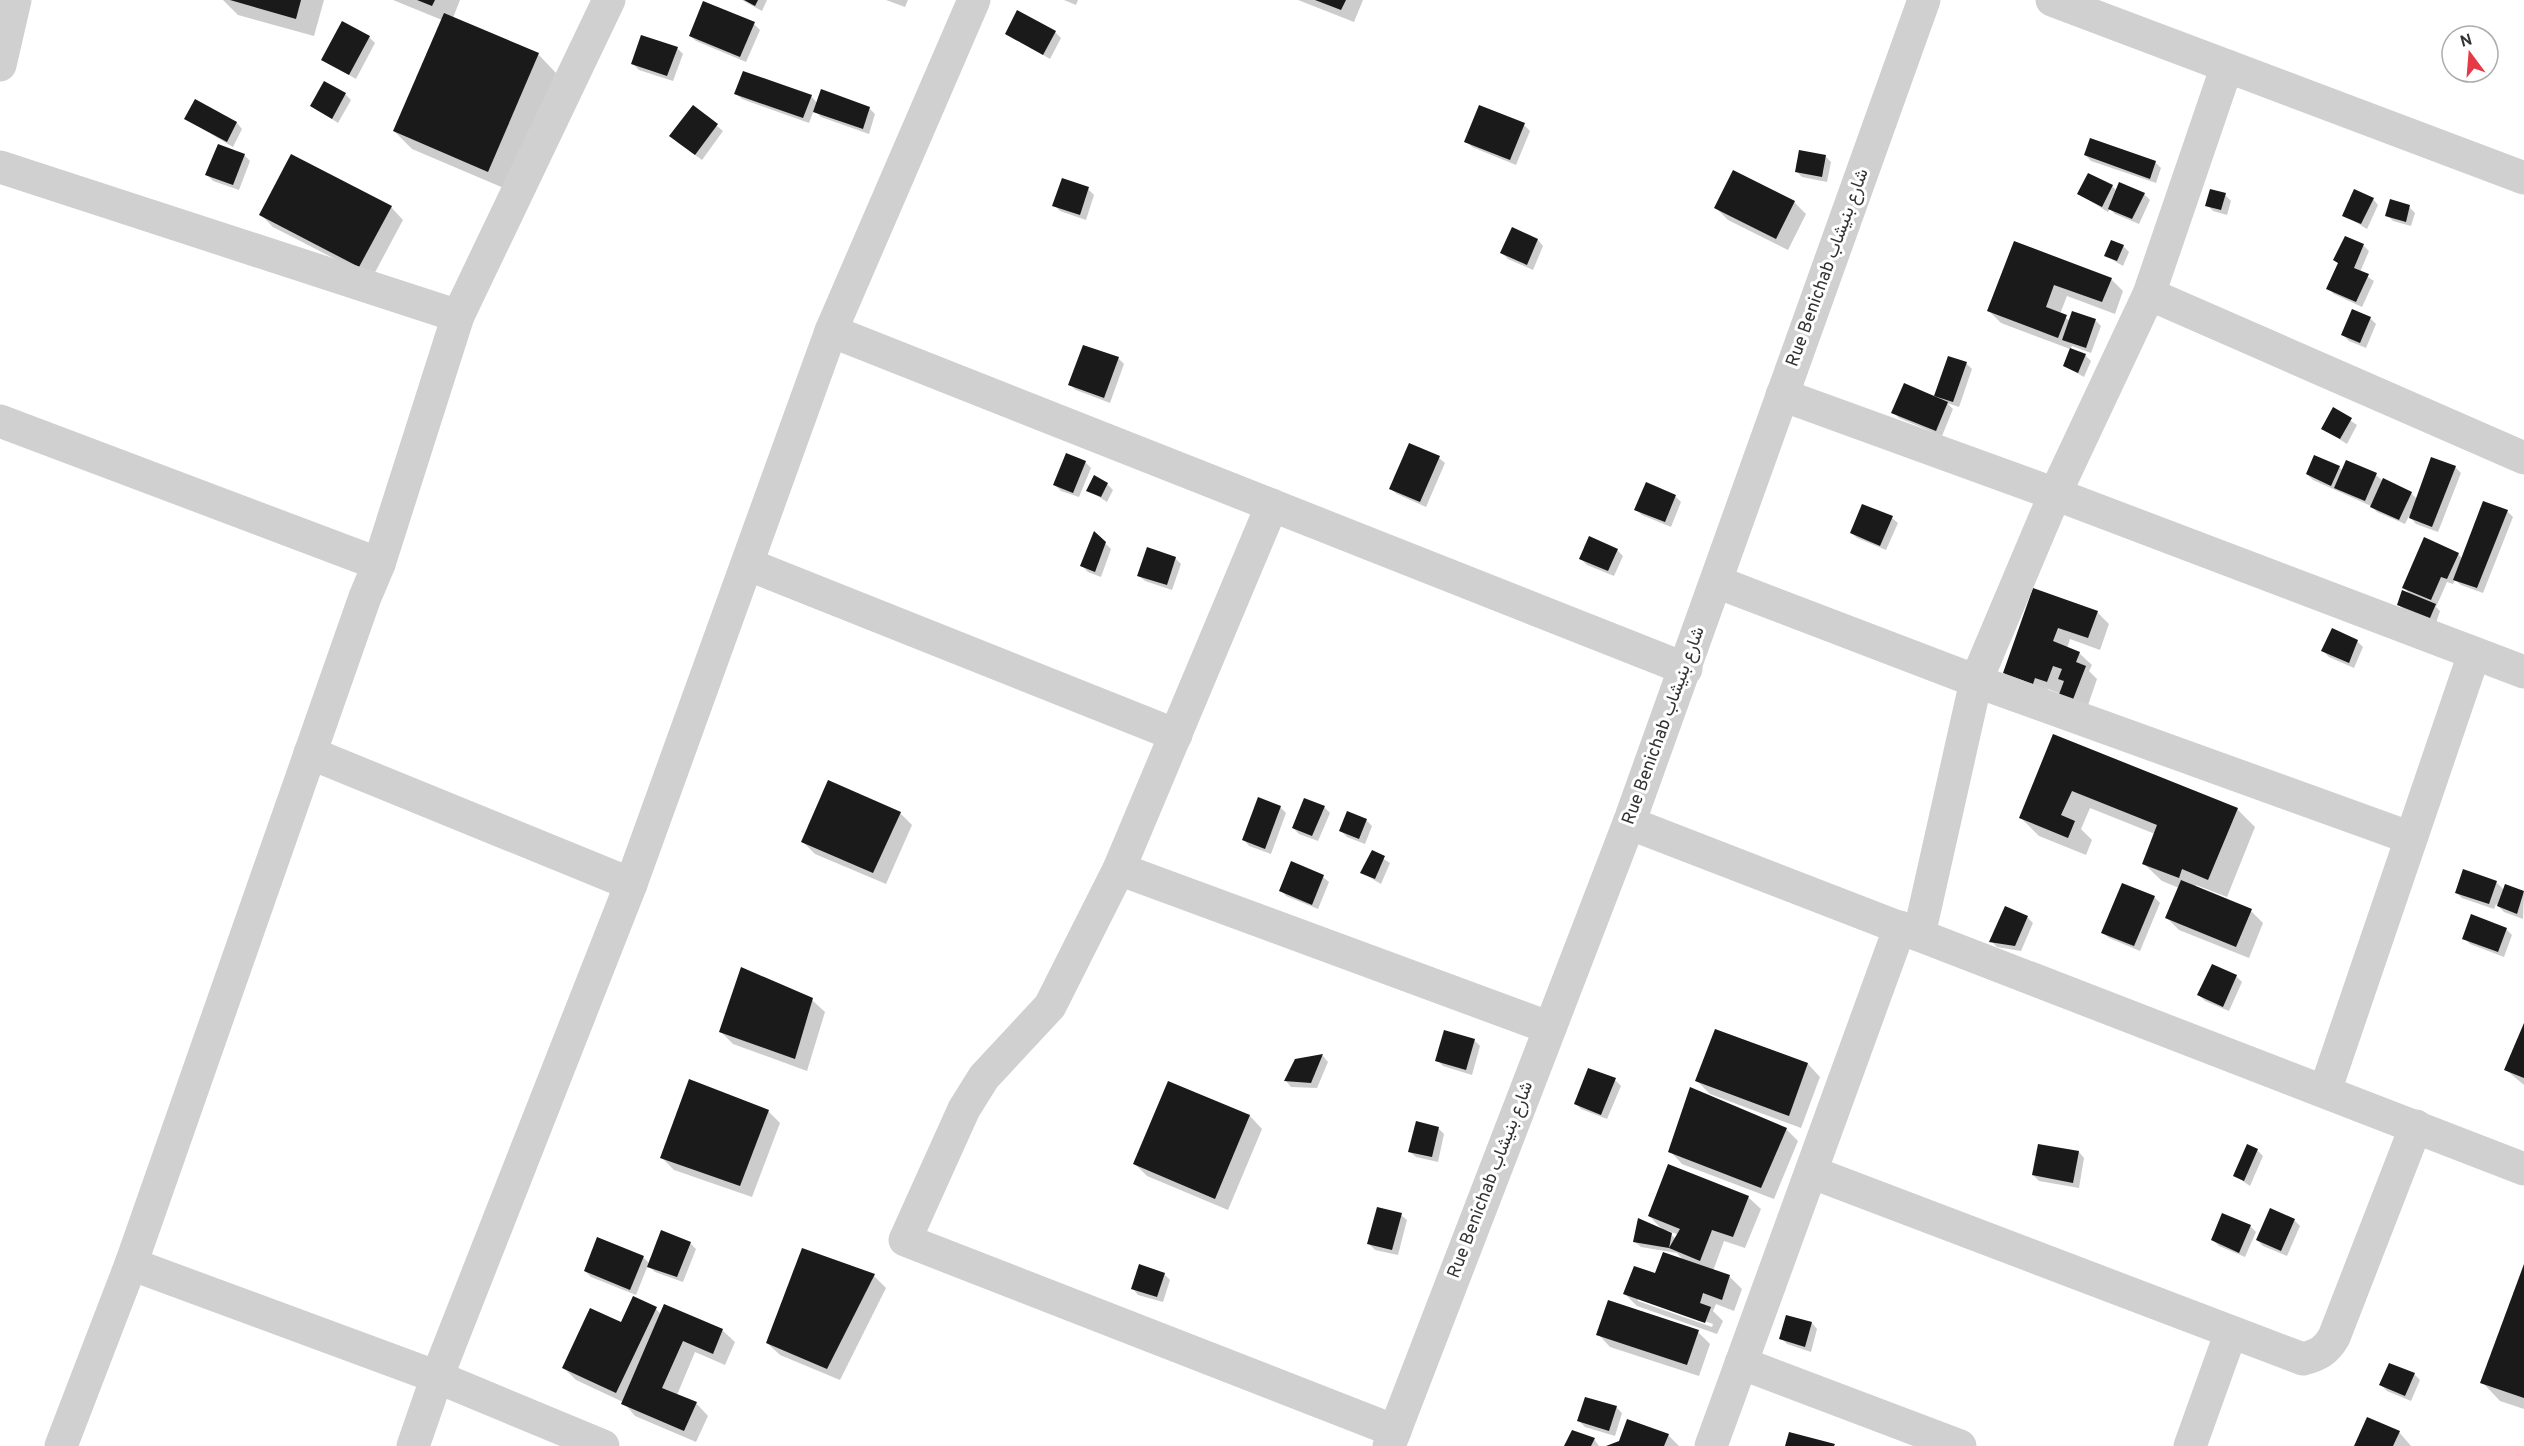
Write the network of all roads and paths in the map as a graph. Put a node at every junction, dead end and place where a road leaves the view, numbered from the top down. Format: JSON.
{"nodes":[{"id":1,"x":15,"y":0,"type":"edge"},
{"id":2,"x":609,"y":0,"type":"edge"},
{"id":3,"x":974,"y":0,"type":"edge"},
{"id":4,"x":1924,"y":0,"type":"edge"},
{"id":5,"x":2052,"y":0,"type":"edge"},
{"id":6,"x":0,"y":65,"type":"edge"},
{"id":7,"x":2227,"y":66,"type":"junction"},
{"id":8,"x":0,"y":167,"type":"edge"},
{"id":9,"x":2524,"y":178,"type":"edge"},
{"id":10,"x":2149,"y":294,"type":"junction"},
{"id":11,"x":458,"y":316,"type":"junction"},
{"id":12,"x":831,"y":331,"type":"junction"},
{"id":13,"x":1782,"y":395,"type":"junction"},
{"id":14,"x":0,"y":421,"type":"edge"},
{"id":15,"x":2524,"y":458,"type":"edge"},
{"id":16,"x":2055,"y":494,"type":"junction"},
{"id":17,"x":1272,"y":505,"type":"junction"},
{"id":18,"x":379,"y":564,"type":"junction"},
{"id":19,"x":747,"y":564,"type":"junction"},
{"id":20,"x":1717,"y":582,"type":"junction"},
{"id":21,"x":2474,"y":654,"type":"junction"},
{"id":22,"x":1686,"y":669,"type":"junction"},
{"id":23,"x":2524,"y":672,"type":"edge"},
{"id":24,"x":1976,"y":681,"type":"junction"},
{"id":25,"x":1176,"y":735,"type":"junction"},
{"id":26,"x":310,"y":753,"type":"junction"},
{"id":27,"x":1629,"y":823,"type":"junction"},
{"id":28,"x":2411,"y":838,"type":"junction"},
{"id":29,"x":1119,"y":869,"type":"junction"},
{"id":30,"x":631,"y":884,"type":"junction"},
{"id":31,"x":1910,"y":931,"type":"junction"},
{"id":32,"x":1550,"y":1028,"type":"junction"},
{"id":33,"x":2325,"y":1091,"type":"junction"},
{"id":34,"x":2416,"y":1126,"type":"junction"},
{"id":35,"x":2524,"y":1169,"type":"edge"},
{"id":36,"x":1811,"y":1173,"type":"junction"},
{"id":37,"x":130,"y":1264,"type":"junction"},
{"id":38,"x":2231,"y":1332,"type":"junction"},
{"id":39,"x":1741,"y":1363,"type":"junction"},
{"id":40,"x":437,"y":1377,"type":"junction"},
{"id":41,"x":1392,"y":1438,"type":"edge"},
{"id":42,"x":62,"y":1446,"type":"edge"},
{"id":43,"x":413,"y":1446,"type":"edge"},
{"id":44,"x":603,"y":1446,"type":"edge"},
{"id":45,"x":1711,"y":1446,"type":"edge"},
{"id":46,"x":1960,"y":1446,"type":"edge"},
{"id":47,"x":2190,"y":1446,"type":"edge"}],
"edges":[{"from":1,"to":6,"type":"street"},
{"from":2,"to":11,"type":"street"},
{"from":3,"to":12,"type":"street"},
{"from":4,"to":13,"type":"street","name":"Rue Benichab شارع بنيشاب"},
{"from":5,"to":7,"type":"street"},
{"from":7,"to":9,"type":"street"},
{"from":7,"to":10,"type":"street"},
{"from":8,"to":11,"type":"street"},
{"from":10,"to":15,"type":"street"},
{"from":10,"to":16,"type":"street"},
{"from":11,"to":18,"type":"street"},
{"from":12,"to":17,"type":"street"},
{"from":12,"to":19,"type":"street"},
{"from":13,"to":16,"type":"street"},
{"from":13,"to":20,"type":"street","name":"Rue Benichab شارع بنيشاب"},
{"from":14,"to":18,"type":"street"},
{"from":16,"to":21,"type":"street"},
{"from":16,"to":24,"type":"street"},
{"from":17,"to":22,"type":"street"},
{"from":17,"to":25,"type":"street"},
{"from":18,"to":26,"type":"street"},
{"from":19,"to":25,"type":"street"},
{"from":19,"to":30,"type":"street"},
{"from":20,"to":22,"type":"street","name":"Rue Benichab شارع بنيشاب"},
{"from":20,"to":24,"type":"street"},
{"from":21,"to":23,"type":"street"},
{"from":21,"to":28,"type":"street"},
{"from":22,"to":27,"type":"street","name":"Rue Benichab شارع بنيشاب"},
{"from":24,"to":28,"type":"street"},
{"from":24,"to":31,"type":"street"},
{"from":25,"to":29,"type":"street"},
{"from":26,"to":30,"type":"street"},
{"from":26,"to":37,"type":"street"},
{"from":27,"to":31,"type":"street"},
{"from":27,"to":32,"type":"street","name":"Rue Benichab شارع بنيشاب"},
{"from":28,"to":33,"type":"street"},
{"from":29,"to":32,"type":"street"},
{"from":29,"to":41,"type":"street"},
{"from":30,"to":40,"type":"street"},
{"from":31,"to":33,"type":"street"},
{"from":31,"to":36,"type":"street"},
{"from":32,"to":41,"type":"street","name":"Rue Benichab شارع بنيشاب"},
{"from":33,"to":34,"type":"street"},
{"from":34,"to":35,"type":"street"},
{"from":34,"to":38,"type":"street"},
{"from":36,"to":38,"type":"street"},
{"from":36,"to":39,"type":"street"},
{"from":37,"to":40,"type":"street"},
{"from":37,"to":42,"type":"street"},
{"from":38,"to":47,"type":"street"},
{"from":39,"to":45,"type":"street"},
{"from":39,"to":46,"type":"street"},
{"from":40,"to":43,"type":"street"},
{"from":40,"to":44,"type":"street"}]}
